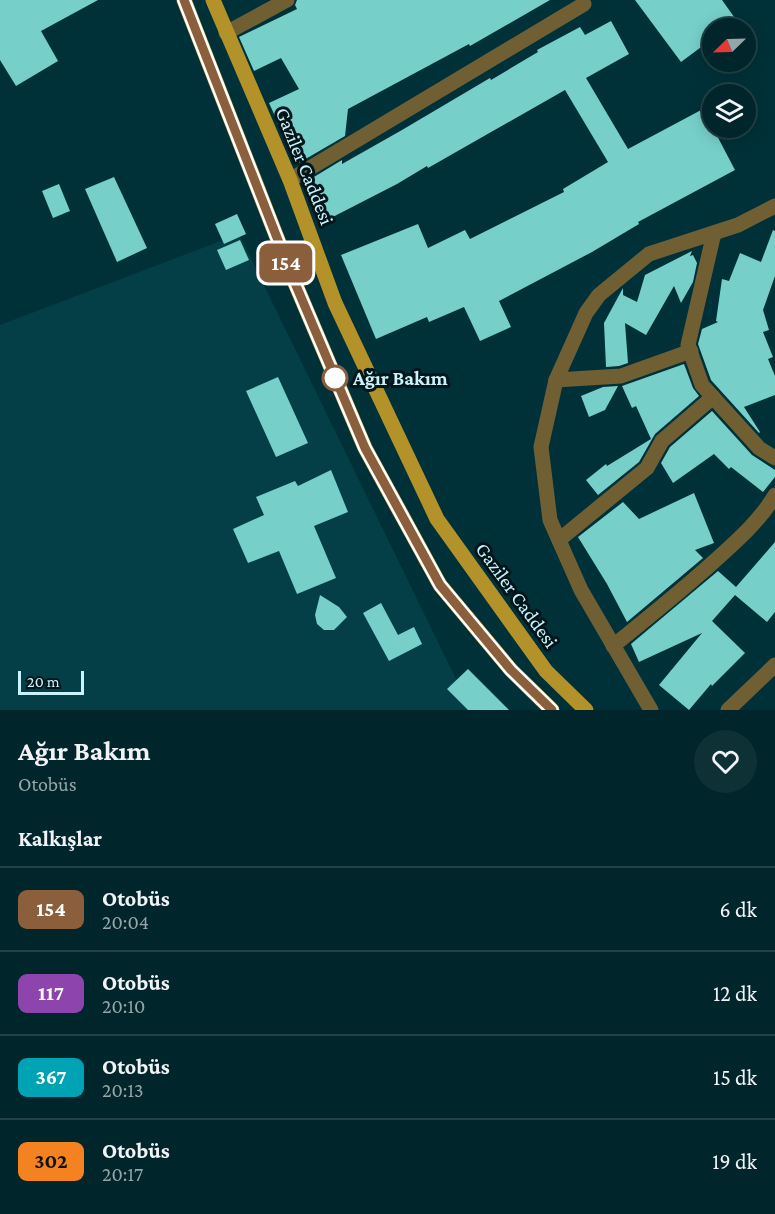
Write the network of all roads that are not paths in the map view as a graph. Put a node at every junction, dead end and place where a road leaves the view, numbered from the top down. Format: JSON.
{"nodes":[{"id":1,"x":184,"y":0,"type":"edge"},
{"id":2,"x":213,"y":0,"type":"edge"},
{"id":3,"x":287,"y":0,"type":"edge"},
{"id":4,"x":584,"y":4,"type":"dead end"},
{"id":5,"x":226,"y":33,"type":"junction"},
{"id":6,"x":290,"y":180,"type":"junction"},
{"id":7,"x":775,"y":206,"type":"edge"},
{"id":8,"x":714,"y":233,"type":"junction"},
{"id":9,"x":691,"y":351,"type":"junction"},
{"id":10,"x":556,"y":380,"type":"junction"},
{"id":11,"x":712,"y":397,"type":"junction"},
{"id":12,"x":775,"y":458,"type":"edge"},
{"id":13,"x":775,"y":495,"type":"edge"},
{"id":14,"x":559,"y":540,"type":"junction"},
{"id":15,"x":613,"y":646,"type":"junction"},
{"id":16,"x":775,"y":665,"type":"edge"},
{"id":17,"x":552,"y":710,"type":"edge"},
{"id":18,"x":586,"y":710,"type":"edge"},
{"id":19,"x":651,"y":710,"type":"edge"},
{"id":20,"x":728,"y":710,"type":"edge"}],
"edges":[{"from":1,"to":17,"type":"main road"},
{"from":2,"to":5,"type":"main road","name":"Gaziler Caddesi"},
{"from":3,"to":5,"type":"street"},
{"from":4,"to":6,"type":"street"},
{"from":5,"to":6,"type":"main road","name":"Gaziler Caddesi"},
{"from":6,"to":18,"type":"main road","name":"Gaziler Caddesi"},
{"from":7,"to":8,"type":"street"},
{"from":8,"to":9,"type":"street"},
{"from":8,"to":10,"type":"street"},
{"from":9,"to":10,"type":"street"},
{"from":9,"to":11,"type":"street"},
{"from":10,"to":14,"type":"street"},
{"from":11,"to":12,"type":"street"},
{"from":11,"to":14,"type":"street"},
{"from":13,"to":15,"type":"street"},
{"from":14,"to":15,"type":"street"},
{"from":15,"to":19,"type":"street"},
{"from":16,"to":20,"type":"street"}]}
